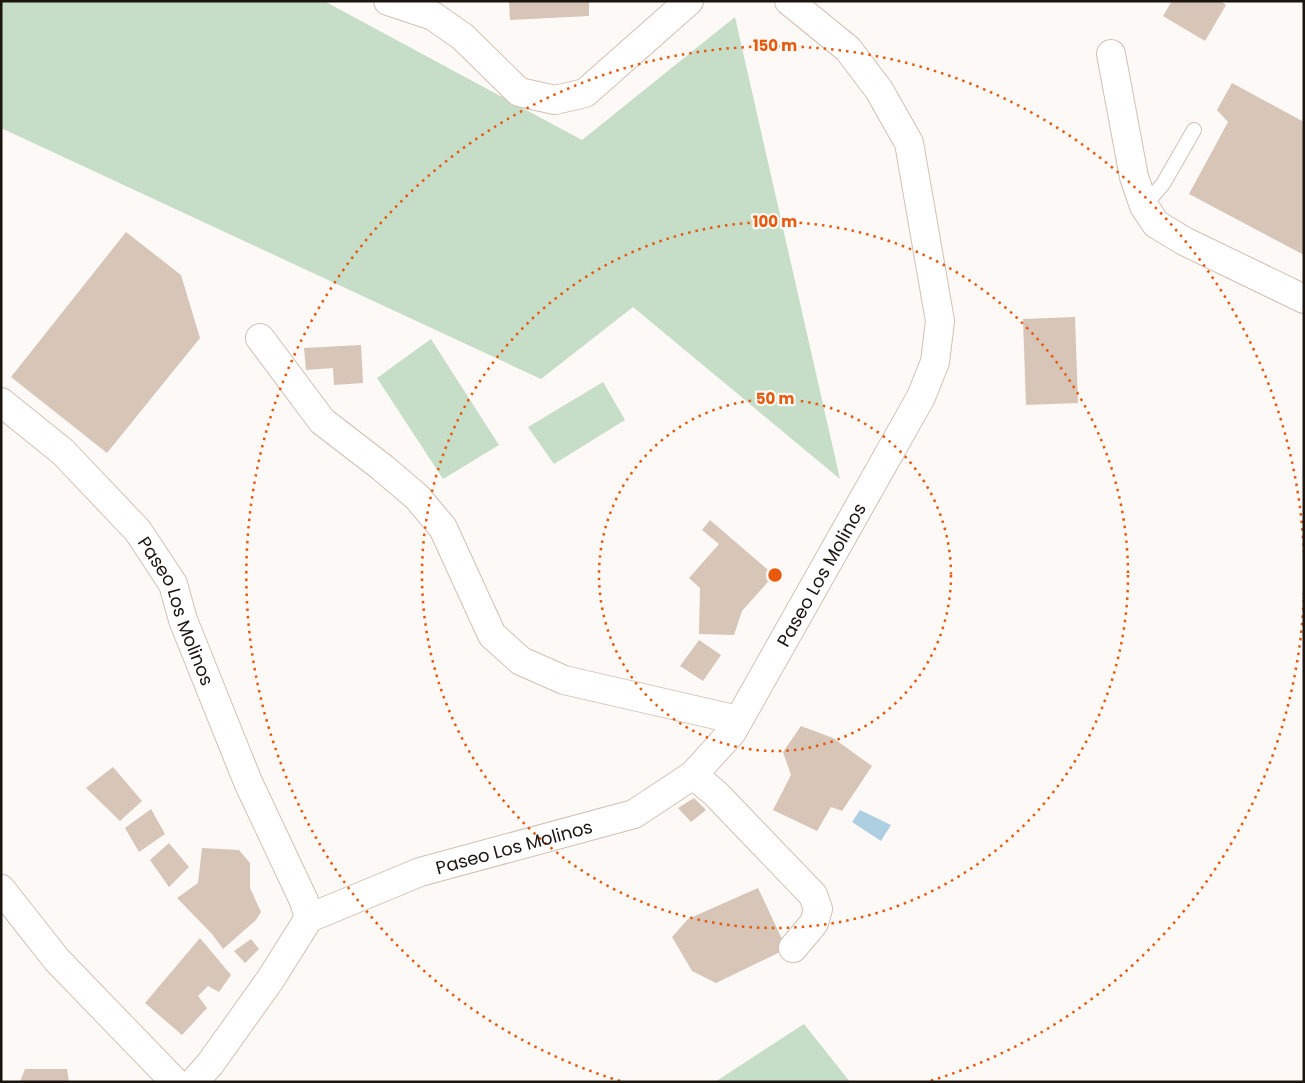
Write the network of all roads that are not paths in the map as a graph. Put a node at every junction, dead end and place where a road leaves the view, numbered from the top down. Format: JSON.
{"nodes":[{"id":1,"x":388,"y":1,"type":"edge"},
{"id":2,"x":689,"y":1,"type":"edge"},
{"id":3,"x":789,"y":1,"type":"edge"},
{"id":4,"x":1111,"y":54,"type":"dead end"},
{"id":5,"x":1194,"y":130,"type":"dead end"},
{"id":6,"x":1144,"y":206,"type":"junction"},
{"id":7,"x":1304,"y":299,"type":"edge"},
{"id":8,"x":260,"y":338,"type":"dead end"},
{"id":9,"x":1,"y":402,"type":"edge"},
{"id":10,"x":738,"y":720,"type":"junction"},
{"id":11,"x":693,"y":775,"type":"junction"},
{"id":12,"x":1,"y":889,"type":"edge"},
{"id":13,"x":309,"y":918,"type":"junction"},
{"id":14,"x":793,"y":948,"type":"dead end"},
{"id":15,"x":208,"y":1076,"type":"edge"},
{"id":16,"x":175,"y":1082,"type":"edge"}],
"edges":[{"from":1,"to":2,"type":"street"},
{"from":3,"to":10,"type":"street","name":"Paseo Los Molinos"},
{"from":4,"to":6,"type":"street"},
{"from":5,"to":6,"type":"lane"},
{"from":6,"to":7,"type":"street"},
{"from":8,"to":10,"type":"street"},
{"from":9,"to":13,"type":"street","name":"Paseo Los Molinos"},
{"from":10,"to":11,"type":"street","name":"Paseo Los Molinos"},
{"from":11,"to":13,"type":"street","name":"Paseo Los Molinos"},
{"from":11,"to":14,"type":"street"},
{"from":12,"to":16,"type":"street"},
{"from":13,"to":15,"type":"street"}]}
